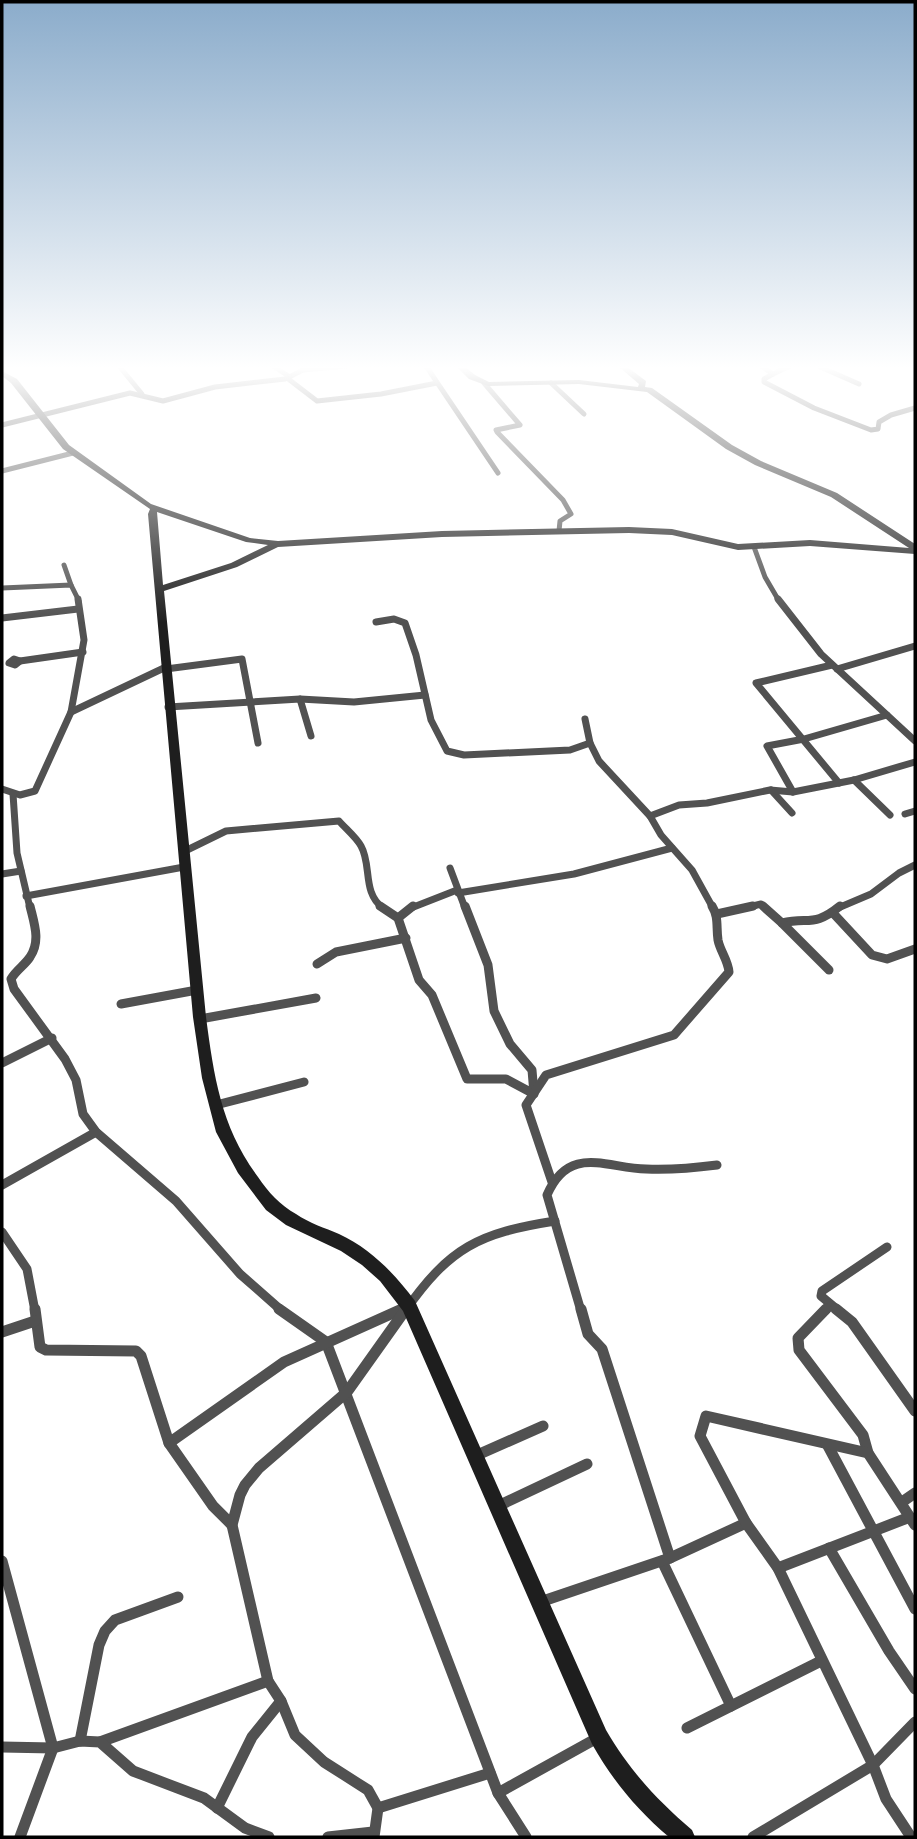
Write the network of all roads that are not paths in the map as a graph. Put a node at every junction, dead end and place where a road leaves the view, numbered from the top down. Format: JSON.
{"nodes":[{"id":1,"x":484,"y":452,"type":"edge"},
{"id":2,"x":516,"y":452,"type":"edge"},
{"id":3,"x":738,"y":452,"type":"edge"},
{"id":4,"x":73,"y":453,"type":"joint"},
{"id":5,"x":2,"y":471,"type":"edge"},
{"id":6,"x":498,"y":473,"type":"dead end"},
{"id":7,"x":154,"y":509,"type":"junction"},
{"id":8,"x":559,"y":531,"type":"junction"},
{"id":9,"x":278,"y":544,"type":"junction"},
{"id":10,"x":754,"y":547,"type":"junction"},
{"id":11,"x":915,"y":550,"type":"edge"},
{"id":12,"x":64,"y":565,"type":"dead end"},
{"id":13,"x":71,"y":585,"type":"junction"},
{"id":14,"x":2,"y":588,"type":"edge"},
{"id":15,"x":159,"y":589,"type":"junction"},
{"id":16,"x":78,"y":609,"type":"junction"},
{"id":17,"x":2,"y":618,"type":"edge"},
{"id":18,"x":376,"y":622,"type":"dead end"},
{"id":19,"x":915,"y":646,"type":"edge"},
{"id":20,"x":83,"y":652,"type":"junction"},
{"id":21,"x":5,"y":664,"type":"edge"},
{"id":22,"x":834,"y":667,"type":"junction"},
{"id":23,"x":166,"y":668,"type":"junction"},
{"id":24,"x":425,"y":695,"type":"junction"},
{"id":25,"x":300,"y":699,"type":"junction"},
{"id":26,"x":249,"y":703,"type":"junction"},
{"id":27,"x":168,"y":706,"type":"junction"},
{"id":28,"x":71,"y":712,"type":"junction"},
{"id":29,"x":887,"y":715,"type":"junction"},
{"id":30,"x":585,"y":719,"type":"dead end"},
{"id":31,"x":310,"y":736,"type":"dead end"},
{"id":32,"x":804,"y":739,"type":"junction"},
{"id":33,"x":915,"y":741,"type":"edge"},
{"id":34,"x":258,"y":743,"type":"dead end"},
{"id":35,"x":590,"y":743,"type":"junction"},
{"id":36,"x":911,"y":763,"type":"edge"},
{"id":37,"x":915,"y":772,"type":"edge"},
{"id":38,"x":854,"y":780,"type":"junction"},
{"id":39,"x":839,"y":783,"type":"junction"},
{"id":40,"x":2,"y":789,"type":"edge"},
{"id":41,"x":771,"y":790,"type":"junction"},
{"id":42,"x":793,"y":792,"type":"junction"},
{"id":43,"x":13,"y":794,"type":"junction"},
{"id":44,"x":915,"y":811,"type":"edge"},
{"id":45,"x":792,"y":813,"type":"dead end"},
{"id":46,"x":905,"y":814,"type":"dead end"},
{"id":47,"x":890,"y":815,"type":"dead end"},
{"id":48,"x":650,"y":816,"type":"junction"},
{"id":49,"x":672,"y":848,"type":"junction"},
{"id":50,"x":183,"y":859,"type":"junction"},
{"id":51,"x":915,"y":865,"type":"edge"},
{"id":52,"x":450,"y":868,"type":"dead end"},
{"id":53,"x":21,"y":871,"type":"junction"},
{"id":54,"x":2,"y":874,"type":"edge"},
{"id":55,"x":458,"y":892,"type":"junction"},
{"id":56,"x":26,"y":896,"type":"junction"},
{"id":57,"x":833,"y":913,"type":"junction"},
{"id":58,"x":717,"y":914,"type":"junction"},
{"id":59,"x":398,"y":918,"type":"junction"},
{"id":60,"x":782,"y":923,"type":"junction"},
{"id":61,"x":405,"y":939,"type":"junction"},
{"id":62,"x":915,"y":949,"type":"edge"},
{"id":63,"x":317,"y":964,"type":"dead end"},
{"id":64,"x":829,"y":970,"type":"dead end"},
{"id":65,"x":197,"y":990,"type":"junction"},
{"id":66,"x":316,"y":998,"type":"dead end"},
{"id":67,"x":121,"y":1004,"type":"dead end"},
{"id":68,"x":200,"y":1018,"type":"junction"},
{"id":69,"x":52,"y":1038,"type":"junction"},
{"id":70,"x":2,"y":1063,"type":"edge"},
{"id":71,"x":304,"y":1082,"type":"dead end"},
{"id":72,"x":534,"y":1094,"type":"junction"},
{"id":73,"x":216,"y":1105,"type":"junction"},
{"id":74,"x":96,"y":1132,"type":"junction"},
{"id":75,"x":717,"y":1165,"type":"dead end"},
{"id":76,"x":552,"y":1182,"type":"junction"},
{"id":77,"x":2,"y":1185,"type":"edge"},
{"id":78,"x":555,"y":1221,"type":"junction"},
{"id":79,"x":2,"y":1232,"type":"edge"},
{"id":80,"x":887,"y":1247,"type":"dead end"},
{"id":81,"x":830,"y":1305,"type":"junction"},
{"id":82,"x":409,"y":1306,"type":"junction"},
{"id":83,"x":35,"y":1321,"type":"junction"},
{"id":84,"x":2,"y":1332,"type":"edge"},
{"id":85,"x":326,"y":1342,"type":"junction"},
{"id":86,"x":347,"y":1392,"type":"junction"},
{"id":87,"x":915,"y":1412,"type":"edge"},
{"id":88,"x":543,"y":1426,"type":"dead end"},
{"id":89,"x":169,"y":1443,"type":"junction"},
{"id":90,"x":828,"y":1446,"type":"junction"},
{"id":91,"x":868,"y":1453,"type":"junction"},
{"id":92,"x":475,"y":1456,"type":"junction"},
{"id":93,"x":587,"y":1464,"type":"dead end"},
{"id":94,"x":915,"y":1493,"type":"edge"},
{"id":95,"x":902,"y":1502,"type":"junction"},
{"id":96,"x":498,"y":1506,"type":"junction"},
{"id":97,"x":913,"y":1521,"type":"edge"},
{"id":98,"x":746,"y":1523,"type":"junction"},
{"id":99,"x":232,"y":1525,"type":"junction"},
{"id":100,"x":873,"y":1531,"type":"junction"},
{"id":101,"x":829,"y":1548,"type":"junction"},
{"id":102,"x":666,"y":1559,"type":"junction"},
{"id":103,"x":2,"y":1562,"type":"edge"},
{"id":104,"x":778,"y":1568,"type":"junction"},
{"id":105,"x":178,"y":1597,"type":"dead end"},
{"id":106,"x":540,"y":1602,"type":"junction"},
{"id":107,"x":915,"y":1609,"type":"edge"},
{"id":108,"x":821,"y":1661,"type":"junction"},
{"id":109,"x":268,"y":1681,"type":"junction"},
{"id":110,"x":915,"y":1689,"type":"edge"},
{"id":111,"x":281,"y":1701,"type":"junction"},
{"id":112,"x":731,"y":1706,"type":"junction"},
{"id":113,"x":915,"y":1722,"type":"edge"},
{"id":114,"x":687,"y":1728,"type":"dead end"},
{"id":115,"x":599,"y":1737,"type":"junction"},
{"id":116,"x":80,"y":1741,"type":"junction"},
{"id":117,"x":100,"y":1742,"type":"junction"},
{"id":118,"x":2,"y":1747,"type":"edge"},
{"id":119,"x":54,"y":1748,"type":"junction"},
{"id":120,"x":873,"y":1765,"type":"junction"},
{"id":121,"x":491,"y":1773,"type":"junction"},
{"id":122,"x":498,"y":1793,"type":"junction"},
{"id":123,"x":217,"y":1808,"type":"junction"},
{"id":124,"x":378,"y":1808,"type":"junction"},
{"id":125,"x":374,"y":1835,"type":"edge"},
{"id":126,"x":20,"y":1837,"type":"edge"},
{"id":127,"x":265,"y":1837,"type":"edge"},
{"id":128,"x":328,"y":1837,"type":"edge"},
{"id":129,"x":526,"y":1837,"type":"edge"},
{"id":130,"x":685,"y":1837,"type":"edge"},
{"id":131,"x":753,"y":1837,"type":"edge"},
{"id":132,"x":911,"y":1837,"type":"edge"}],
"edges":[{"from":1,"to":6,"type":"street"},
{"from":2,"to":8,"type":"street"},
{"from":3,"to":11,"type":"street"},
{"from":4,"to":5,"type":"street"},
{"from":4,"to":7,"type":"street"},
{"from":7,"to":9,"type":"street"},
{"from":7,"to":15,"type":"street"},
{"from":8,"to":9,"type":"street"},
{"from":8,"to":10,"type":"street"},
{"from":9,"to":15,"type":"street"},
{"from":10,"to":11,"type":"street"},
{"from":10,"to":22,"type":"street"},
{"from":12,"to":13,"type":"street"},
{"from":13,"to":14,"type":"street"},
{"from":13,"to":16,"type":"street"},
{"from":15,"to":23,"type":"street"},
{"from":16,"to":17,"type":"street"},
{"from":16,"to":20,"type":"street"},
{"from":18,"to":24,"type":"street"},
{"from":19,"to":22,"type":"street"},
{"from":20,"to":21,"type":"street"},
{"from":20,"to":28,"type":"street"},
{"from":22,"to":29,"type":"street"},
{"from":22,"to":32,"type":"street"},
{"from":23,"to":26,"type":"street"},
{"from":23,"to":27,"type":"street"},
{"from":23,"to":28,"type":"street"},
{"from":24,"to":25,"type":"street"},
{"from":24,"to":35,"type":"street"},
{"from":25,"to":26,"type":"street"},
{"from":25,"to":31,"type":"street"},
{"from":26,"to":27,"type":"street"},
{"from":26,"to":34,"type":"street"},
{"from":27,"to":50,"type":"street"},
{"from":28,"to":43,"type":"street"},
{"from":29,"to":32,"type":"street"},
{"from":29,"to":33,"type":"street"},
{"from":30,"to":35,"type":"street"},
{"from":32,"to":39,"type":"street"},
{"from":32,"to":42,"type":"street"},
{"from":35,"to":48,"type":"street"},
{"from":36,"to":37,"type":"street"},
{"from":36,"to":38,"type":"street"},
{"from":38,"to":39,"type":"street"},
{"from":38,"to":47,"type":"street"},
{"from":39,"to":42,"type":"street"},
{"from":40,"to":43,"type":"street"},
{"from":41,"to":42,"type":"street"},
{"from":41,"to":45,"type":"street"},
{"from":41,"to":48,"type":"street"},
{"from":43,"to":53,"type":"street"},
{"from":44,"to":46,"type":"street"},
{"from":48,"to":49,"type":"street"},
{"from":49,"to":55,"type":"street"},
{"from":49,"to":58,"type":"street"},
{"from":50,"to":56,"type":"street"},
{"from":50,"to":59,"type":"street"},
{"from":50,"to":65,"type":"street"},
{"from":51,"to":57,"type":"street"},
{"from":52,"to":55,"type":"street"},
{"from":53,"to":54,"type":"street"},
{"from":53,"to":56,"type":"street"},
{"from":55,"to":59,"type":"street"},
{"from":55,"to":72,"type":"street"},
{"from":56,"to":69,"type":"street"},
{"from":57,"to":60,"type":"street"},
{"from":57,"to":62,"type":"street"},
{"from":58,"to":60,"type":"street"},
{"from":58,"to":72,"type":"street"},
{"from":59,"to":61,"type":"street"},
{"from":60,"to":64,"type":"street"},
{"from":61,"to":63,"type":"street"},
{"from":61,"to":72,"type":"street"},
{"from":65,"to":67,"type":"street"},
{"from":65,"to":68,"type":"street"},
{"from":66,"to":68,"type":"street"},
{"from":68,"to":73,"type":"street"},
{"from":69,"to":70,"type":"street"},
{"from":69,"to":74,"type":"street"},
{"from":71,"to":73,"type":"street"},
{"from":72,"to":76,"type":"street"},
{"from":73,"to":82,"type":"street"},
{"from":74,"to":77,"type":"street"},
{"from":74,"to":85,"type":"street"},
{"from":75,"to":76,"type":"street"},
{"from":76,"to":78,"type":"street"},
{"from":78,"to":82,"type":"street"},
{"from":78,"to":102,"type":"street"},
{"from":79,"to":83,"type":"street"},
{"from":80,"to":81,"type":"street"},
{"from":81,"to":87,"type":"street"},
{"from":81,"to":91,"type":"street"},
{"from":82,"to":85,"type":"street"},
{"from":82,"to":86,"type":"street"},
{"from":82,"to":92,"type":"street"},
{"from":83,"to":84,"type":"street"},
{"from":83,"to":89,"type":"street"},
{"from":85,"to":86,"type":"street"},
{"from":85,"to":89,"type":"street"},
{"from":86,"to":99,"type":"street"},
{"from":86,"to":121,"type":"street"},
{"from":88,"to":92,"type":"street"},
{"from":89,"to":99,"type":"street"},
{"from":90,"to":91,"type":"street"},
{"from":90,"to":98,"type":"street"},
{"from":90,"to":100,"type":"street"},
{"from":91,"to":95,"type":"street"},
{"from":92,"to":96,"type":"street"},
{"from":93,"to":96,"type":"street"},
{"from":94,"to":95,"type":"street"},
{"from":95,"to":97,"type":"street"},
{"from":96,"to":106,"type":"street"},
{"from":97,"to":100,"type":"street"},
{"from":98,"to":102,"type":"street"},
{"from":98,"to":104,"type":"street"},
{"from":99,"to":109,"type":"street"},
{"from":100,"to":101,"type":"street"},
{"from":100,"to":107,"type":"street"},
{"from":101,"to":104,"type":"street"},
{"from":101,"to":110,"type":"street"},
{"from":102,"to":106,"type":"street"},
{"from":102,"to":112,"type":"street"},
{"from":103,"to":119,"type":"street"},
{"from":104,"to":108,"type":"street"},
{"from":105,"to":116,"type":"street"},
{"from":106,"to":115,"type":"street"},
{"from":108,"to":112,"type":"street"},
{"from":108,"to":120,"type":"street"},
{"from":109,"to":111,"type":"street"},
{"from":109,"to":117,"type":"street"},
{"from":111,"to":123,"type":"street"},
{"from":111,"to":124,"type":"street"},
{"from":112,"to":114,"type":"street"},
{"from":113,"to":120,"type":"street"},
{"from":115,"to":122,"type":"street"},
{"from":115,"to":130,"type":"street"},
{"from":116,"to":117,"type":"street"},
{"from":116,"to":119,"type":"street"},
{"from":117,"to":123,"type":"street"},
{"from":118,"to":119,"type":"street"},
{"from":119,"to":126,"type":"street"},
{"from":120,"to":131,"type":"street"},
{"from":120,"to":132,"type":"street"},
{"from":121,"to":122,"type":"street"},
{"from":121,"to":124,"type":"street"},
{"from":122,"to":129,"type":"street"},
{"from":123,"to":127,"type":"street"},
{"from":124,"to":125,"type":"street"},
{"from":125,"to":128,"type":"street"}]}
